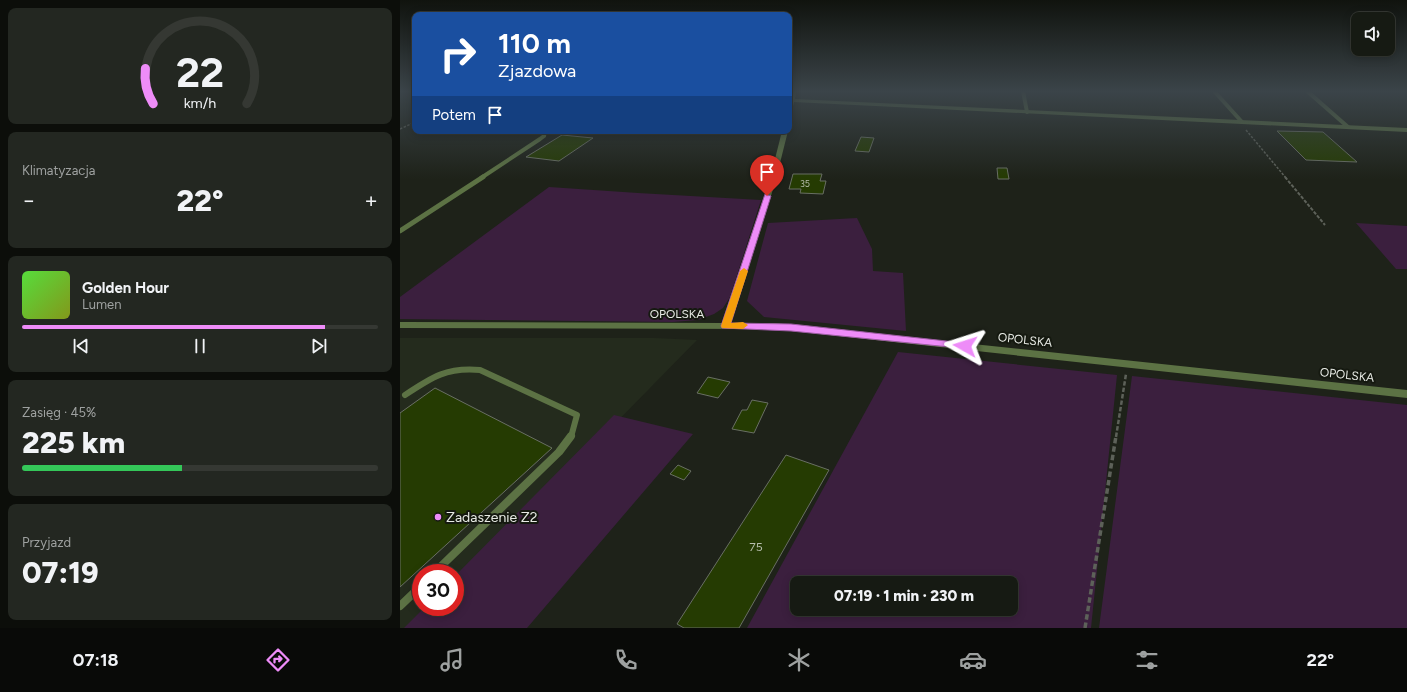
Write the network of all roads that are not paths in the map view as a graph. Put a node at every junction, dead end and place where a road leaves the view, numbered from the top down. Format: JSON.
{"nodes":[{"id":1,"x":1205,"y":120,"type":"edge"},
{"id":2,"x":1340,"y":120,"type":"edge"},
{"id":3,"x":1241,"y":122,"type":"joint"},
{"id":4,"x":1348,"y":127,"type":"junction"},
{"id":5,"x":1407,"y":130,"type":"edge"},
{"id":6,"x":544,"y":134,"type":"edge"},
{"id":7,"x":784,"y":134,"type":"edge"},
{"id":8,"x":400,"y":231,"type":"edge"},
{"id":9,"x":400,"y":325,"type":"edge"},
{"id":10,"x":726,"y":326,"type":"junction"},
{"id":11,"x":1407,"y":394,"type":"edge"},
{"id":12,"x":402,"y":396,"type":"edge"},
{"id":13,"x":443,"y":564,"type":"edge"},
{"id":14,"x":412,"y":595,"type":"edge"},
{"id":15,"x":400,"y":606,"type":"edge"}],
"edges":[{"from":1,"to":3,"type":"street"},
{"from":2,"to":4,"type":"lane"},
{"from":3,"to":4,"type":"street"},
{"from":4,"to":5,"type":"street"},
{"from":6,"to":8,"type":"lane"},
{"from":7,"to":10,"type":"street"},
{"from":9,"to":10,"type":"street","name":"OPOLSKA"},
{"from":10,"to":11,"type":"street","name":"OPOLSKA"},
{"from":12,"to":13,"type":"lane"},
{"from":14,"to":15,"type":"lane"}]}
